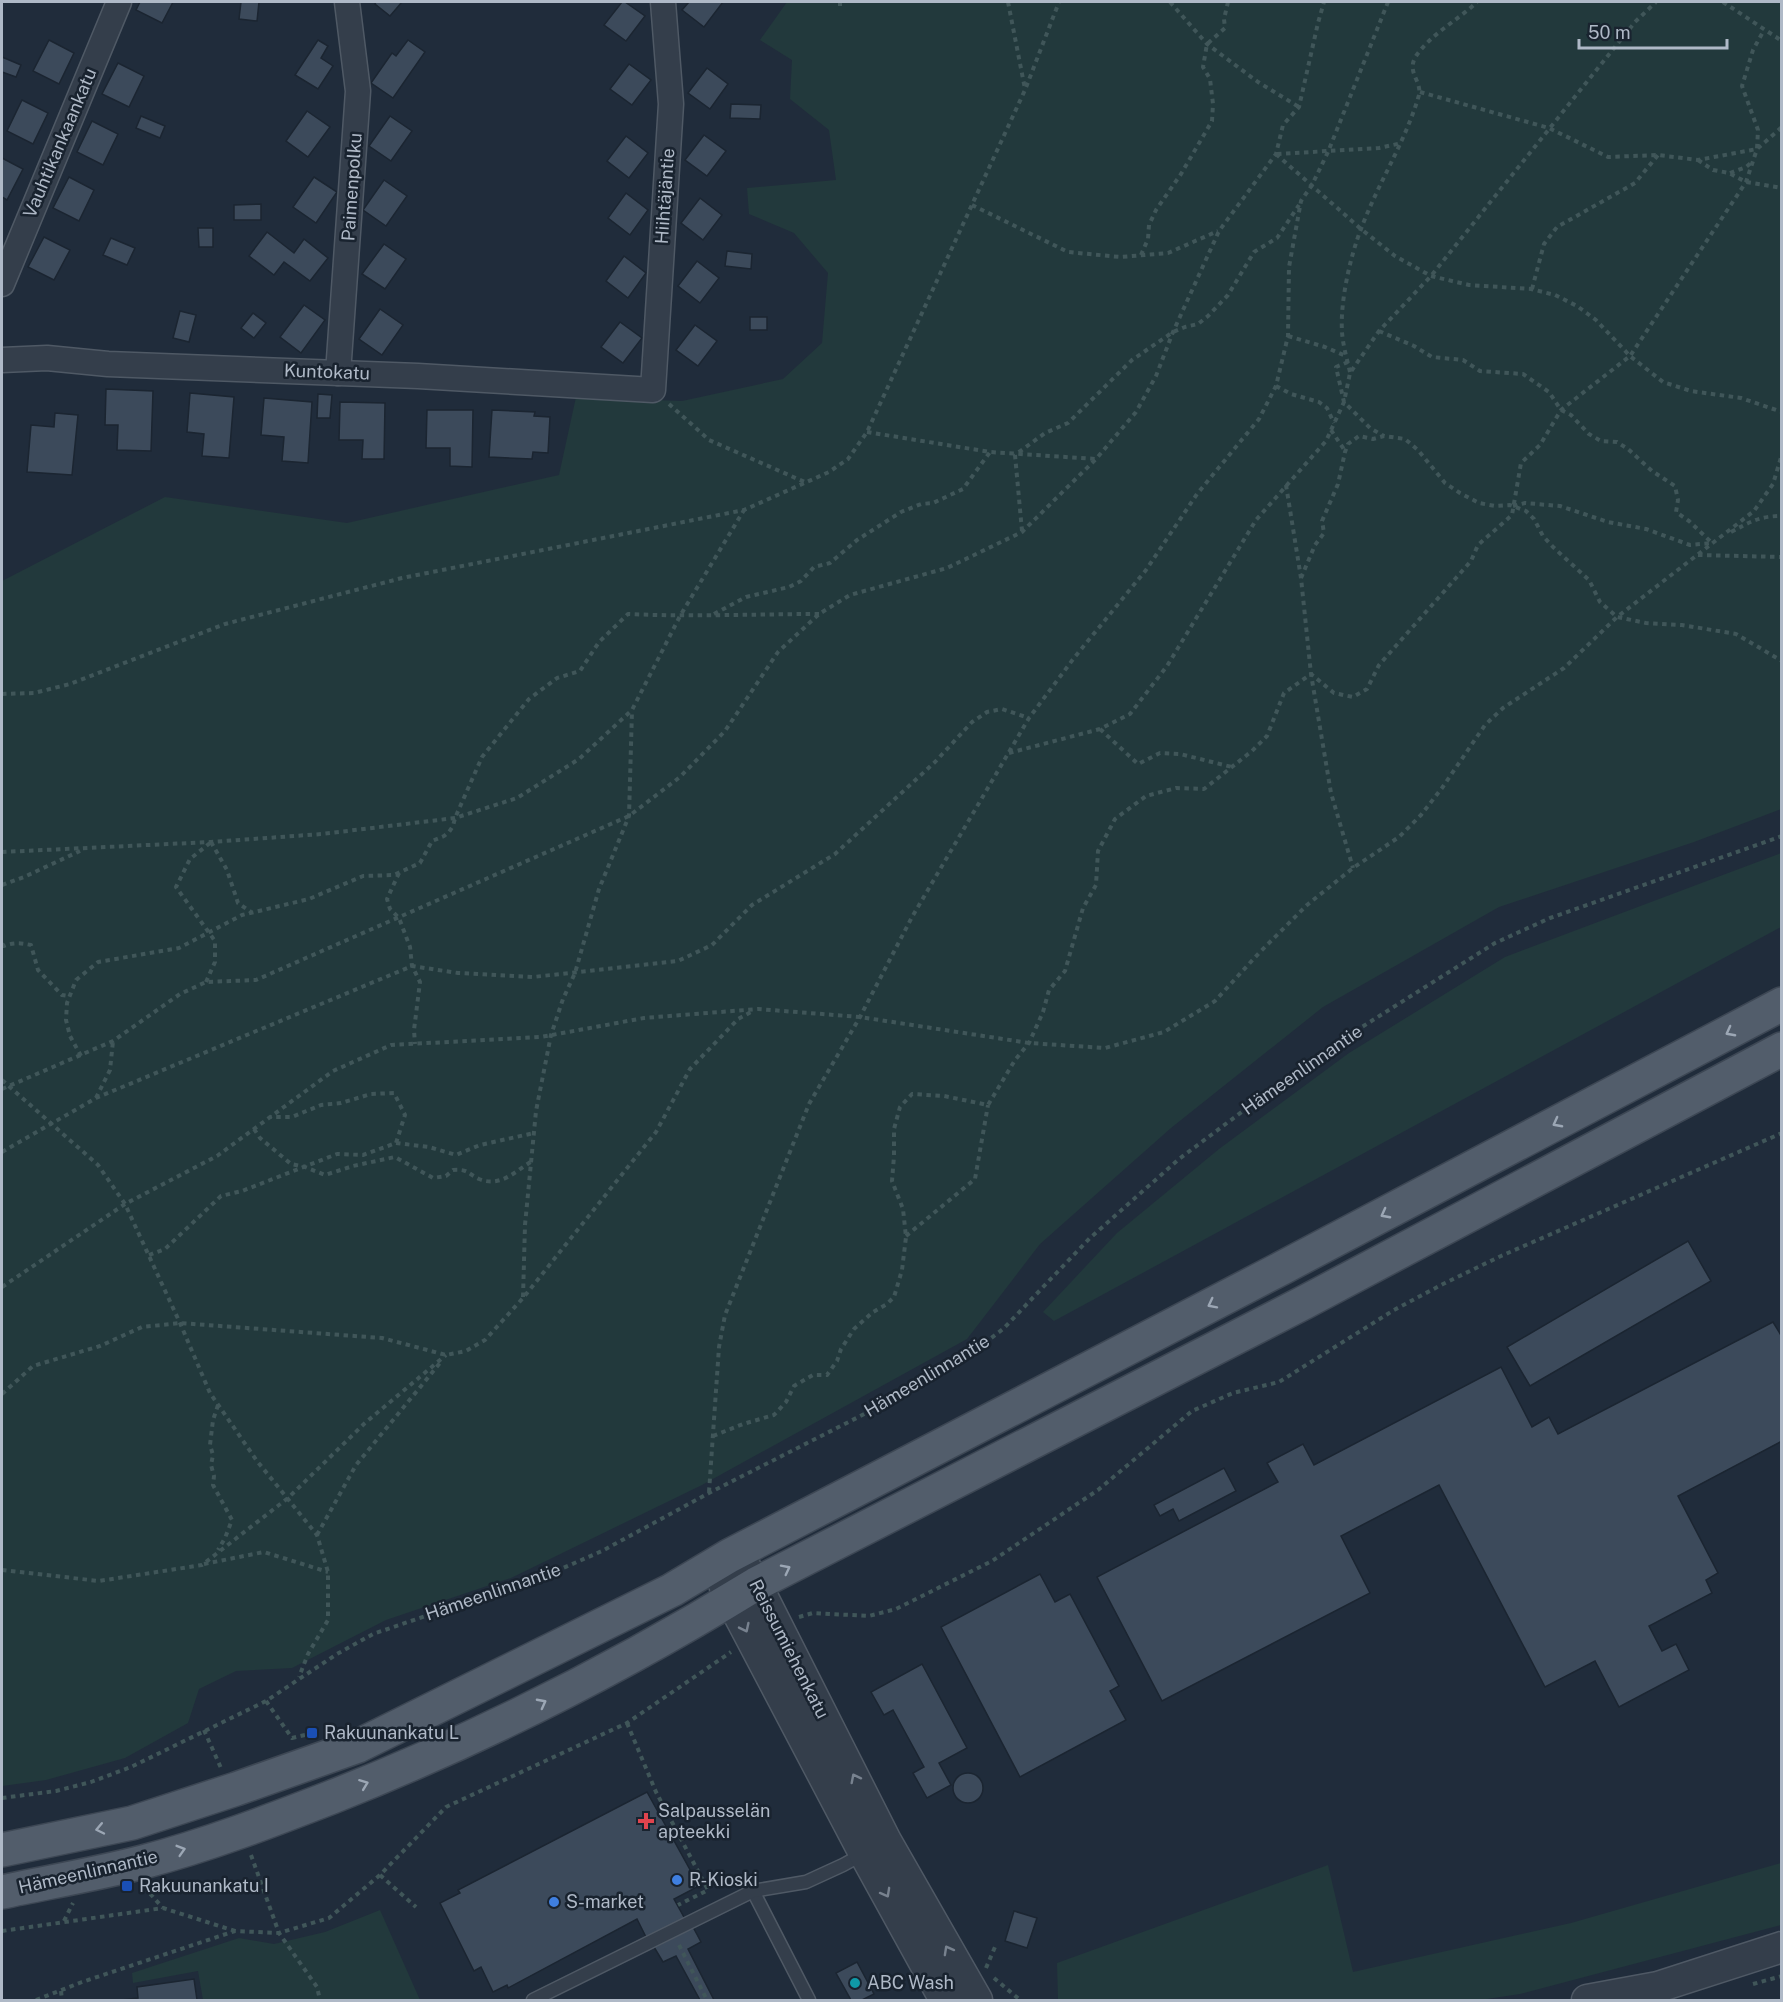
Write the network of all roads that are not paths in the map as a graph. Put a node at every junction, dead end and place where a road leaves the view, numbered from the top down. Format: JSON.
{"nodes":[{"id":1,"x":119,"y":2,"type":"edge"},
{"id":2,"x":347,"y":2,"type":"edge"},
{"id":3,"x":663,"y":2,"type":"edge"},
{"id":4,"x":2,"y":284,"type":"edge"},
{"id":5,"x":2,"y":360,"type":"edge"},
{"id":6,"x":338,"y":373,"type":"junction"},
{"id":7,"x":653,"y":390,"type":"joint"},
{"id":8,"x":1782,"y":1004,"type":"edge"},
{"id":9,"x":1782,"y":1049,"type":"edge"},
{"id":10,"x":729,"y":1556,"type":"junction"},
{"id":11,"x":743,"y":1592,"type":"junction"},
{"id":12,"x":875,"y":1847,"type":"junction"},
{"id":13,"x":2,"y":1850,"type":"edge"},
{"id":14,"x":753,"y":1891,"type":"junction"},
{"id":15,"x":2,"y":1892,"type":"edge"},
{"id":16,"x":1782,"y":1947,"type":"edge"},
{"id":17,"x":980,"y":1987,"type":"edge"},
{"id":18,"x":533,"y":2001,"type":"edge"},
{"id":19,"x":809,"y":2001,"type":"edge"},
{"id":20,"x":945,"y":2001,"type":"edge"},
{"id":21,"x":1587,"y":2001,"type":"edge"}],
"edges":[{"from":1,"to":4,"type":"street","name":"Vauhtikankaankatu"},
{"from":2,"to":6,"type":"street","name":"Paimenpolku"},
{"from":3,"to":7,"type":"street","name":"Hiihtäjäntie"},
{"from":5,"to":6,"type":"street","name":"Kuntokatu"},
{"from":6,"to":7,"type":"street","name":"Kuntokatu"},
{"from":8,"to":10,"type":"main road","one_way":true},
{"from":11,"to":9,"type":"main road","name":"Hämeenlinnantie","one_way":true},
{"from":10,"to":11,"type":"street","name":"Reissumiehenkatu"},
{"from":10,"to":13,"type":"main road","one_way":true},
{"from":11,"to":12,"type":"street","name":"Reissumiehenkatu","one_way":true},
{"from":12,"to":11,"type":"street","name":"Reissumiehenkatu","one_way":true},
{"from":15,"to":11,"type":"main road","name":"Hämeenlinnantie","one_way":true},
{"from":12,"to":14,"type":"lane"},
{"from":17,"to":12,"type":"street","name":"Reissumiehenkatu","one_way":true},
{"from":12,"to":20,"type":"street","name":"Reissumiehenkatu","one_way":true},
{"from":14,"to":18,"type":"lane"},
{"from":14,"to":19,"type":"lane"},
{"from":16,"to":21,"type":"street"}]}
